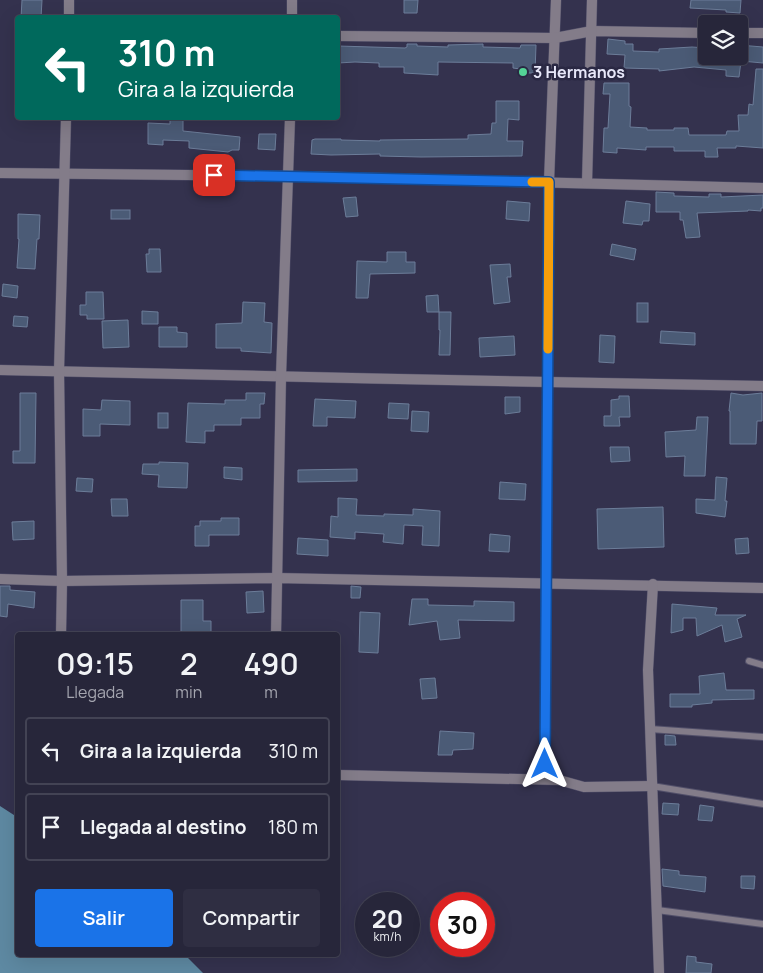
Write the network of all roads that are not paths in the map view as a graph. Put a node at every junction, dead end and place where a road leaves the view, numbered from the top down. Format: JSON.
{"nodes":[{"id":1,"x":69,"y":0,"type":"edge"},
{"id":2,"x":292,"y":0,"type":"edge"},
{"id":3,"x":556,"y":0,"type":"edge"},
{"id":4,"x":592,"y":0,"type":"edge"},
{"id":5,"x":69,"y":15,"type":"edge"},
{"id":6,"x":292,"y":15,"type":"edge"},
{"id":7,"x":592,"y":31,"type":"junction"},
{"id":8,"x":698,"y":33,"type":"edge"},
{"id":9,"x":748,"y":33,"type":"edge"},
{"id":10,"x":763,"y":34,"type":"edge"},
{"id":11,"x":340,"y":36,"type":"edge"},
{"id":12,"x":556,"y":38,"type":"junction"},
{"id":13,"x":66,"y":120,"type":"edge"},
{"id":14,"x":290,"y":120,"type":"edge"},
{"id":15,"x":0,"y":173,"type":"edge"},
{"id":16,"x":64,"y":174,"type":"junction"},
{"id":17,"x":289,"y":176,"type":"junction"},
{"id":18,"x":549,"y":182,"type":"junction"},
{"id":19,"x":587,"y":183,"type":"junction"},
{"id":20,"x":763,"y":188,"type":"edge"},
{"id":21,"x":0,"y":370,"type":"edge"},
{"id":22,"x":59,"y":372,"type":"junction"},
{"id":23,"x":281,"y":376,"type":"junction"},
{"id":24,"x":548,"y":384,"type":"junction"},
{"id":25,"x":763,"y":386,"type":"edge"},
{"id":26,"x":276,"y":578,"type":"junction"},
{"id":27,"x":0,"y":579,"type":"edge"},
{"id":28,"x":62,"y":581,"type":"junction"},
{"id":29,"x":546,"y":584,"type":"junction"},
{"id":30,"x":653,"y":584,"type":"junction"},
{"id":31,"x":763,"y":588,"type":"edge"},
{"id":32,"x":60,"y":632,"type":"edge"},
{"id":33,"x":276,"y":632,"type":"edge"},
{"id":34,"x":749,"y":662,"type":"dead end"},
{"id":35,"x":763,"y":665,"type":"edge"},
{"id":36,"x":650,"y":729,"type":"junction"},
{"id":37,"x":763,"y":737,"type":"edge"},
{"id":38,"x":340,"y":775,"type":"edge"},
{"id":39,"x":559,"y":780,"type":"junction"},
{"id":40,"x":652,"y":786,"type":"junction"},
{"id":41,"x":763,"y":804,"type":"edge"},
{"id":42,"x":658,"y":910,"type":"junction"},
{"id":43,"x":763,"y":924,"type":"edge"},
{"id":44,"x":659,"y":973,"type":"edge"}],
"edges":[{"from":1,"to":5,"type":"street"},
{"from":2,"to":6,"type":"street"},
{"from":3,"to":12,"type":"street"},
{"from":4,"to":7,"type":"street"},
{"from":7,"to":8,"type":"street"},
{"from":7,"to":12,"type":"street"},
{"from":7,"to":19,"type":"street"},
{"from":9,"to":10,"type":"street"},
{"from":11,"to":12,"type":"street"},
{"from":12,"to":18,"type":"street"},
{"from":13,"to":16,"type":"street"},
{"from":14,"to":17,"type":"street"},
{"from":15,"to":16,"type":"street"},
{"from":16,"to":17,"type":"street"},
{"from":16,"to":22,"type":"street"},
{"from":17,"to":18,"type":"street"},
{"from":17,"to":23,"type":"street"},
{"from":18,"to":19,"type":"street"},
{"from":18,"to":24,"type":"street"},
{"from":19,"to":20,"type":"street"},
{"from":21,"to":22,"type":"street"},
{"from":22,"to":23,"type":"street"},
{"from":22,"to":28,"type":"street"},
{"from":23,"to":24,"type":"street"},
{"from":23,"to":26,"type":"street"},
{"from":24,"to":25,"type":"street"},
{"from":24,"to":29,"type":"street"},
{"from":26,"to":28,"type":"street"},
{"from":26,"to":29,"type":"street"},
{"from":26,"to":33,"type":"street"},
{"from":27,"to":28,"type":"street"},
{"from":28,"to":32,"type":"street"},
{"from":29,"to":30,"type":"street"},
{"from":29,"to":39,"type":"street"},
{"from":30,"to":31,"type":"street"},
{"from":30,"to":36,"type":"street"},
{"from":34,"to":35,"type":"lane"},
{"from":36,"to":37,"type":"lane"},
{"from":36,"to":40,"type":"street"},
{"from":38,"to":39,"type":"street"},
{"from":39,"to":40,"type":"street"},
{"from":40,"to":41,"type":"lane"},
{"from":40,"to":42,"type":"street"},
{"from":42,"to":43,"type":"lane"},
{"from":42,"to":44,"type":"street"}]}
